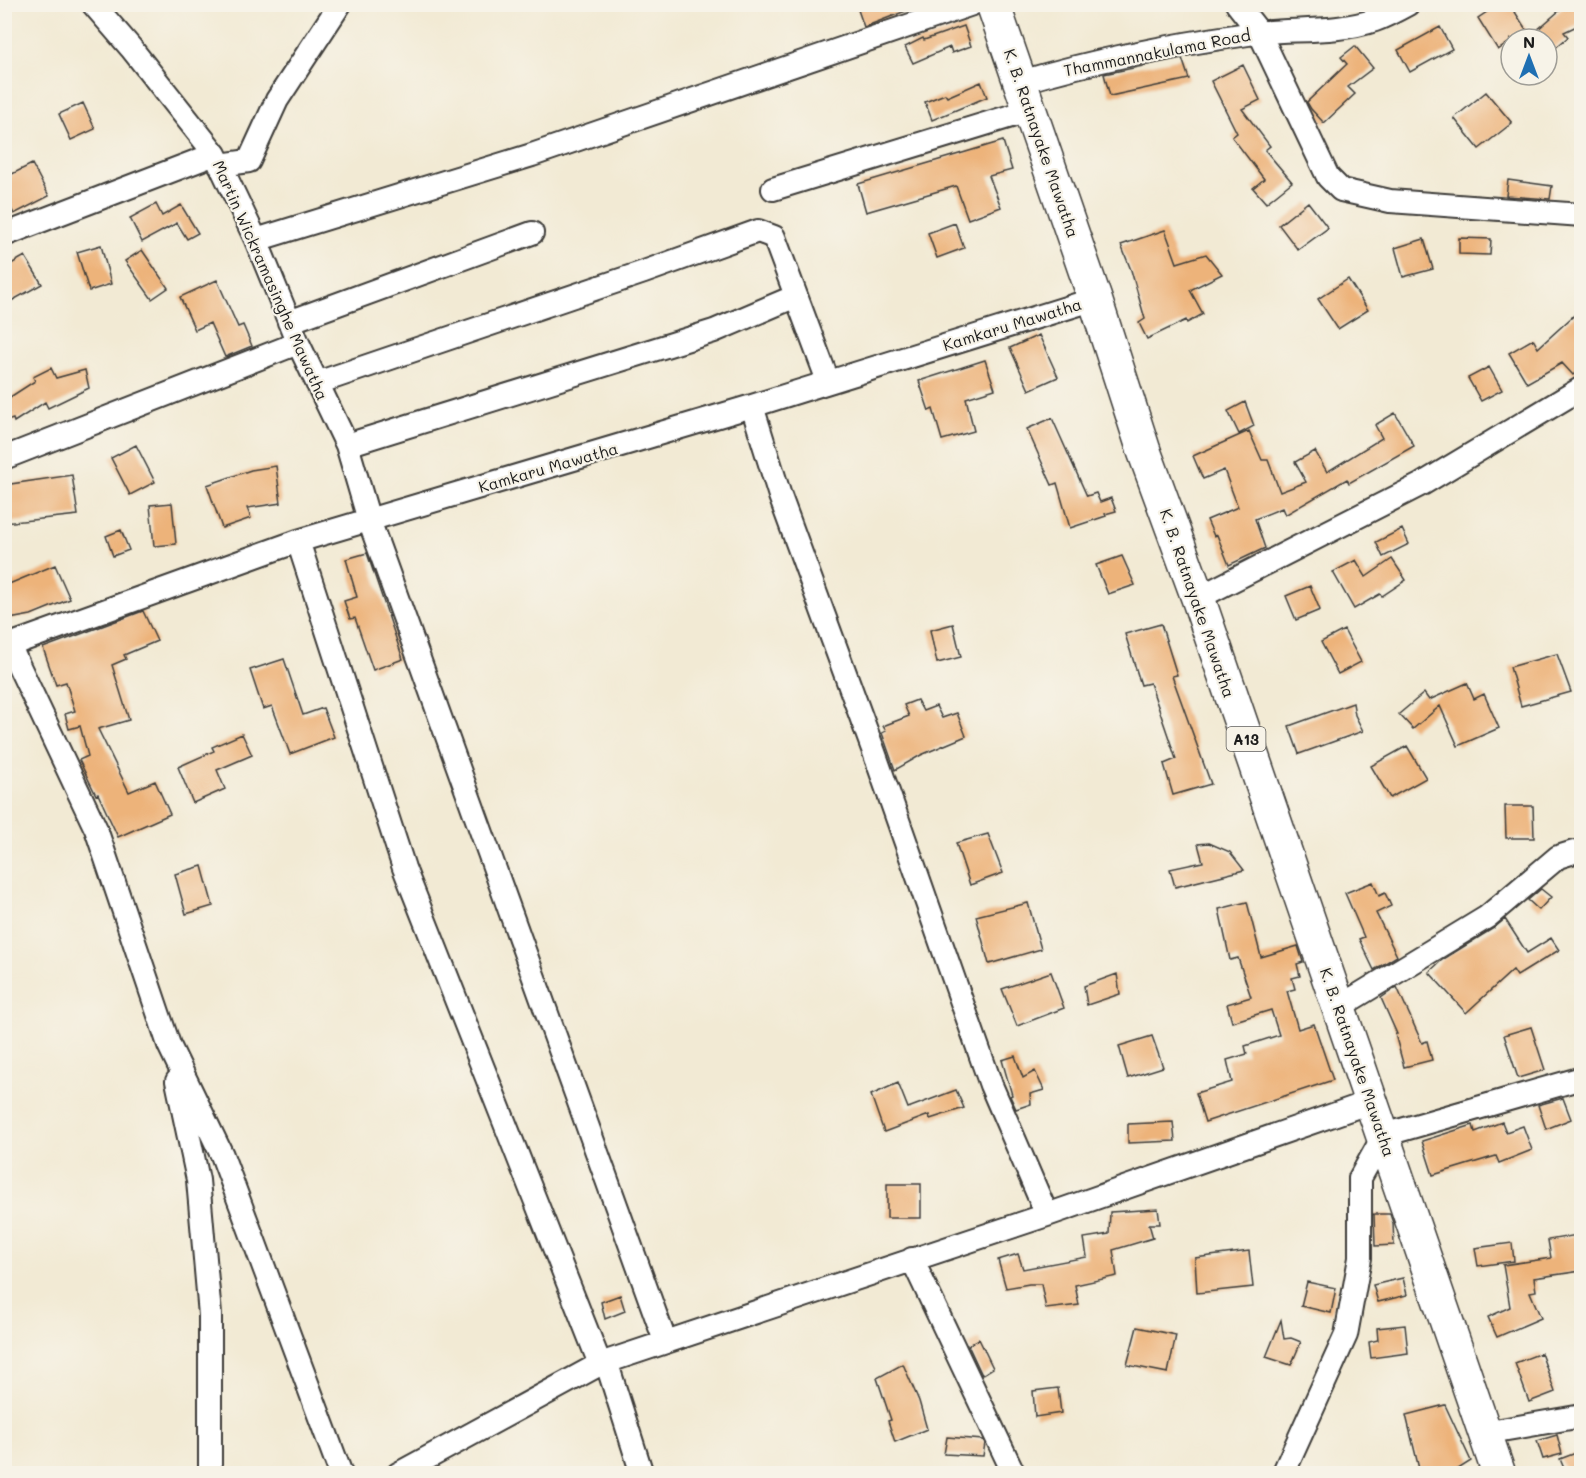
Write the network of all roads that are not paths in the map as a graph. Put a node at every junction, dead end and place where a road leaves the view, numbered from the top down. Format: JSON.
{"nodes":[{"id":1,"x":340,"y":4,"type":"edge"},
{"id":2,"x":972,"y":4,"type":"edge"},
{"id":3,"x":993,"y":4,"type":"edge"},
{"id":4,"x":1237,"y":4,"type":"edge"},
{"id":5,"x":1408,"y":4,"type":"edge"},
{"id":6,"x":101,"y":7,"type":"edge"},
{"id":7,"x":1258,"y":32,"type":"junction"},
{"id":8,"x":1026,"y":96,"type":"junction"},
{"id":9,"x":218,"y":160,"type":"junction"},
{"id":10,"x":772,"y":189,"type":"dead end"},
{"id":11,"x":1581,"y":215,"type":"edge"},
{"id":12,"x":532,"y":233,"type":"dead end"},
{"id":13,"x":4,"y":235,"type":"edge"},
{"id":14,"x":256,"y":240,"type":"junction"},
{"id":15,"x":796,"y":296,"type":"junction"},
{"id":16,"x":1095,"y":298,"type":"junction"},
{"id":17,"x":293,"y":332,"type":"junction"},
{"id":18,"x":828,"y":381,"type":"junction"},
{"id":19,"x":317,"y":383,"type":"junction"},
{"id":20,"x":1581,"y":388,"type":"edge"},
{"id":21,"x":752,"y":406,"type":"junction"},
{"id":22,"x":347,"y":445,"type":"junction"},
{"id":23,"x":4,"y":458,"type":"edge"},
{"id":24,"x":369,"y":519,"type":"junction"},
{"id":25,"x":298,"y":541,"type":"junction"},
{"id":26,"x":1198,"y":598,"type":"junction"},
{"id":27,"x":7,"y":646,"type":"edge"},
{"id":28,"x":1581,"y":852,"type":"edge"},
{"id":29,"x":1339,"y":1007,"type":"junction"},
{"id":30,"x":170,"y":1045,"type":"junction"},
{"id":31,"x":1581,"y":1078,"type":"edge"},
{"id":32,"x":1372,"y":1101,"type":"junction"},
{"id":33,"x":1384,"y":1135,"type":"junction"},
{"id":34,"x":1047,"y":1215,"type":"junction"},
{"id":35,"x":912,"y":1259,"type":"junction"},
{"id":36,"x":665,"y":1341,"type":"junction"},
{"id":37,"x":603,"y":1363,"type":"junction"},
{"id":38,"x":1581,"y":1416,"type":"edge"},
{"id":39,"x":1484,"y":1432,"type":"junction"},
{"id":40,"x":210,"y":1473,"type":"edge"},
{"id":41,"x":341,"y":1473,"type":"edge"},
{"id":42,"x":398,"y":1473,"type":"edge"},
{"id":43,"x":642,"y":1473,"type":"edge"},
{"id":44,"x":1014,"y":1473,"type":"edge"},
{"id":45,"x":1284,"y":1473,"type":"edge"},
{"id":46,"x":1499,"y":1473,"type":"edge"}],
"edges":[{"from":1,"to":9,"type":"street"},
{"from":2,"to":14,"type":"street"},
{"from":3,"to":8,"type":"highway","name":"K. B. Ratnayake Mawatha","number":"A13"},
{"from":4,"to":7,"type":"street"},
{"from":5,"to":7,"type":"street","name":"Thammannakulama Road"},
{"from":6,"to":9,"type":"street","name":"Martin Wickramasinghe Mawatha"},
{"from":7,"to":8,"type":"street","name":"Thammannakulama Road"},
{"from":7,"to":11,"type":"street"},
{"from":8,"to":10,"type":"street","name":"Thammannakulama Road"},
{"from":8,"to":16,"type":"highway","name":"K. B. Ratnayake Mawatha","number":"A13"},
{"from":9,"to":13,"type":"street"},
{"from":9,"to":14,"type":"street","name":"Martin Wickramasinghe Mawatha"},
{"from":12,"to":17,"type":"street"},
{"from":14,"to":17,"type":"street","name":"Martin Wickramasinghe Mawatha"},
{"from":15,"to":18,"type":"street"},
{"from":15,"to":19,"type":"street"},
{"from":15,"to":22,"type":"street"},
{"from":16,"to":18,"type":"street","name":"Kamkaru Mawatha"},
{"from":16,"to":26,"type":"highway","name":"K. B. Ratnayake Mawatha","number":"A13"},
{"from":17,"to":19,"type":"street","name":"Martin Wickramasinghe Mawatha"},
{"from":17,"to":23,"type":"street"},
{"from":18,"to":21,"type":"street","name":"Kamkaru Mawatha"},
{"from":19,"to":22,"type":"street","name":"Martin Wickramasinghe Mawatha"},
{"from":20,"to":26,"type":"street"},
{"from":21,"to":24,"type":"street","name":"Kamkaru Mawatha"},
{"from":21,"to":34,"type":"street"},
{"from":22,"to":24,"type":"street","name":"Martin Wickramasinghe Mawatha"},
{"from":24,"to":25,"type":"street","name":"Kamkaru Mawatha"},
{"from":24,"to":36,"type":"street","name":"Martin Wickramasinghe Mawatha"},
{"from":25,"to":27,"type":"street","name":"Kamkaru Mawatha"},
{"from":25,"to":37,"type":"street"},
{"from":26,"to":29,"type":"highway","name":"K. B. Ratnayake Mawatha","number":"A13"},
{"from":27,"to":30,"type":"street"},
{"from":28,"to":29,"type":"street"},
{"from":29,"to":32,"type":"highway","name":"K. B. Ratnayake Mawatha","number":"A13"},
{"from":30,"to":40,"type":"street"},
{"from":30,"to":41,"type":"street"},
{"from":31,"to":33,"type":"street"},
{"from":32,"to":33,"type":"highway","name":"K. B. Ratnayake Mawatha","number":"A13"},
{"from":32,"to":34,"type":"street"},
{"from":33,"to":39,"type":"highway","name":"K. B. Ratnayake Mawatha","number":"A13"},
{"from":33,"to":45,"type":"street"},
{"from":34,"to":35,"type":"street"},
{"from":35,"to":36,"type":"street"},
{"from":35,"to":44,"type":"street"},
{"from":36,"to":37,"type":"street"},
{"from":37,"to":42,"type":"street"},
{"from":37,"to":43,"type":"street"},
{"from":38,"to":39,"type":"street"},
{"from":39,"to":46,"type":"highway","name":"K. B. Ratnayake Mawatha","number":"A13"}]}
